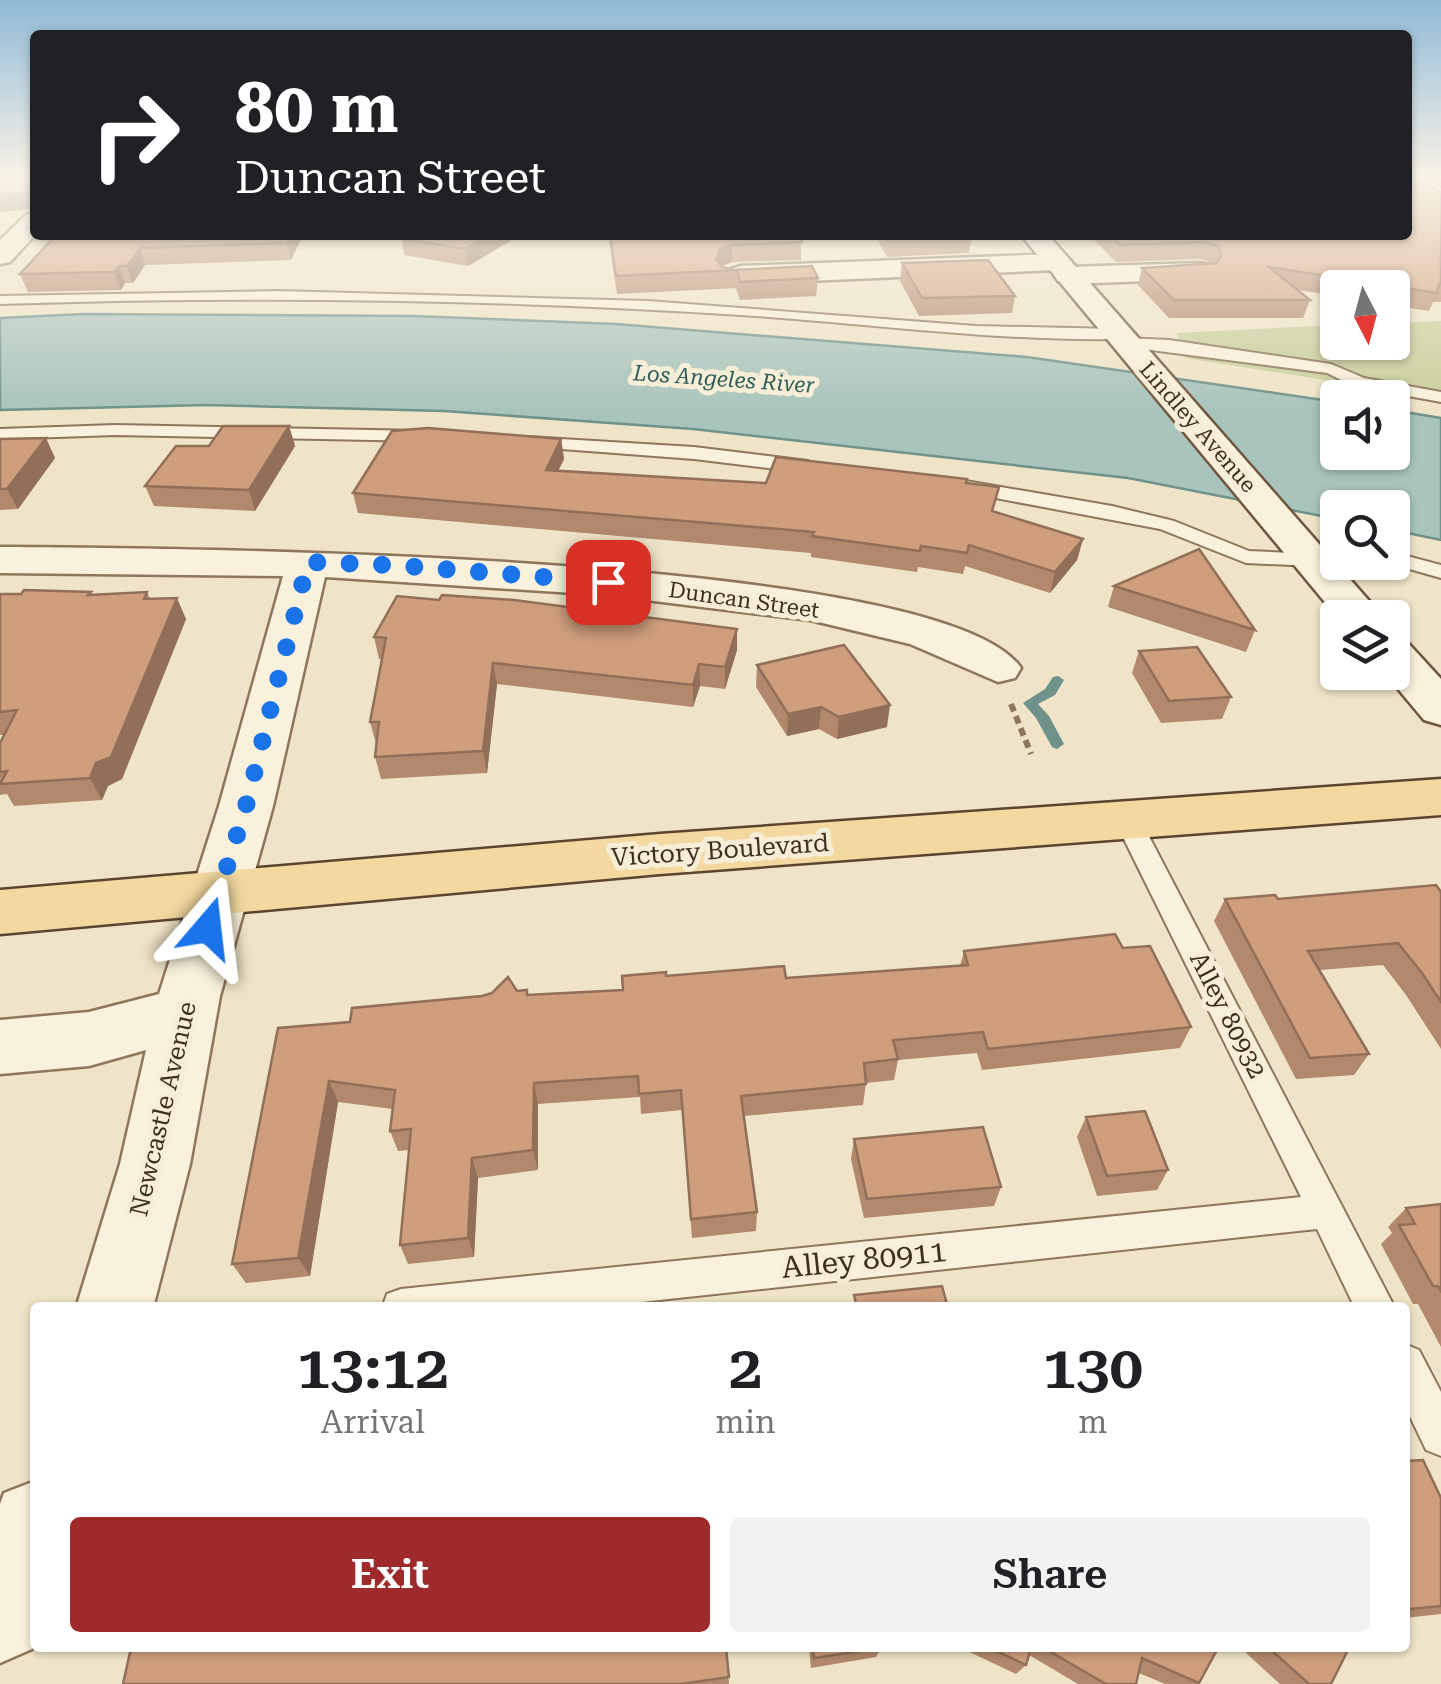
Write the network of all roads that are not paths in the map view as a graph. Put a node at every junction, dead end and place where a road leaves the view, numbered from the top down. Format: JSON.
{"nodes":[{"id":1,"x":1050,"y":254,"type":"edge"},
{"id":2,"x":1062,"y":268,"type":"junction"},
{"id":3,"x":1200,"y":271,"type":"edge"},
{"id":4,"x":733,"y":275,"type":"edge"},
{"id":5,"x":0,"y":300,"type":"edge"},
{"id":6,"x":1124,"y":341,"type":"junction"},
{"id":7,"x":1441,"y":397,"type":"edge"},
{"id":8,"x":0,"y":434,"type":"edge"},
{"id":9,"x":444,"y":437,"type":"edge"},
{"id":10,"x":502,"y":440,"type":"edge"},
{"id":11,"x":827,"y":470,"type":"edge"},
{"id":12,"x":942,"y":484,"type":"edge"},
{"id":13,"x":1308,"y":554,"type":"junction"},
{"id":14,"x":0,"y":560,"type":"edge"},
{"id":15,"x":308,"y":562,"type":"junction"},
{"id":16,"x":1410,"y":563,"type":"edge"},
{"id":17,"x":1441,"y":572,"type":"edge"},
{"id":18,"x":1347,"y":600,"type":"edge"},
{"id":19,"x":998,"y":668,"type":"road end"},
{"id":20,"x":1410,"y":674,"type":"edge"},
{"id":21,"x":1441,"y":710,"type":"edge"},
{"id":22,"x":1441,"y":797,"type":"edge"},
{"id":23,"x":1127,"y":820,"type":"junction"},
{"id":24,"x":218,"y":894,"type":"junction"},
{"id":25,"x":0,"y":912,"type":"edge"},
{"id":26,"x":186,"y":1013,"type":"junction"},
{"id":27,"x":0,"y":1047,"type":"edge"},
{"id":28,"x":1327,"y":1211,"type":"junction"},
{"id":29,"x":116,"y":1302,"type":"edge"},
{"id":30,"x":457,"y":1302,"type":"edge"},
{"id":31,"x":1373,"y":1302,"type":"edge"},
{"id":32,"x":1410,"y":1374,"type":"edge"},
{"id":33,"x":1441,"y":1436,"type":"edge"},
{"id":34,"x":30,"y":1537,"type":"edge"},
{"id":35,"x":0,"y":1617,"type":"edge"}],
"edges":[{"from":1,"to":2,"type":"street","name":"Lindley Avenue"},
{"from":2,"to":3,"type":"street"},
{"from":2,"to":4,"type":"street"},
{"from":2,"to":6,"type":"street","name":"Lindley Avenue"},
{"from":5,"to":6,"type":"lane"},
{"from":6,"to":7,"type":"lane"},
{"from":6,"to":13,"type":"street","name":"Lindley Avenue"},
{"from":8,"to":9,"type":"lane"},
{"from":10,"to":11,"type":"lane"},
{"from":12,"to":13,"type":"lane"},
{"from":13,"to":18,"type":"street","name":"Lindley Avenue"},
{"from":14,"to":15,"type":"street","name":"Duncan Street"},
{"from":15,"to":19,"type":"street","name":"Duncan Street"},
{"from":15,"to":24,"type":"street","name":"Newcastle Avenue"},
{"from":16,"to":17,"type":"lane"},
{"from":20,"to":21,"type":"street"},
{"from":22,"to":23,"type":"main road","name":"Victory Boulevard"},
{"from":23,"to":24,"type":"main road","name":"Victory Boulevard"},
{"from":23,"to":28,"type":"lane","name":"Alley 80932"},
{"from":24,"to":25,"type":"main road","name":"Victory Boulevard"},
{"from":24,"to":26,"type":"street","name":"Newcastle Avenue"},
{"from":26,"to":27,"type":"street"},
{"from":26,"to":29,"type":"street","name":"Newcastle Avenue"},
{"from":28,"to":30,"type":"lane","name":"Alley 80911"},
{"from":28,"to":31,"type":"lane","name":"Alley 80932"},
{"from":32,"to":33,"type":"lane"},
{"from":34,"to":35,"type":"street"}]}
